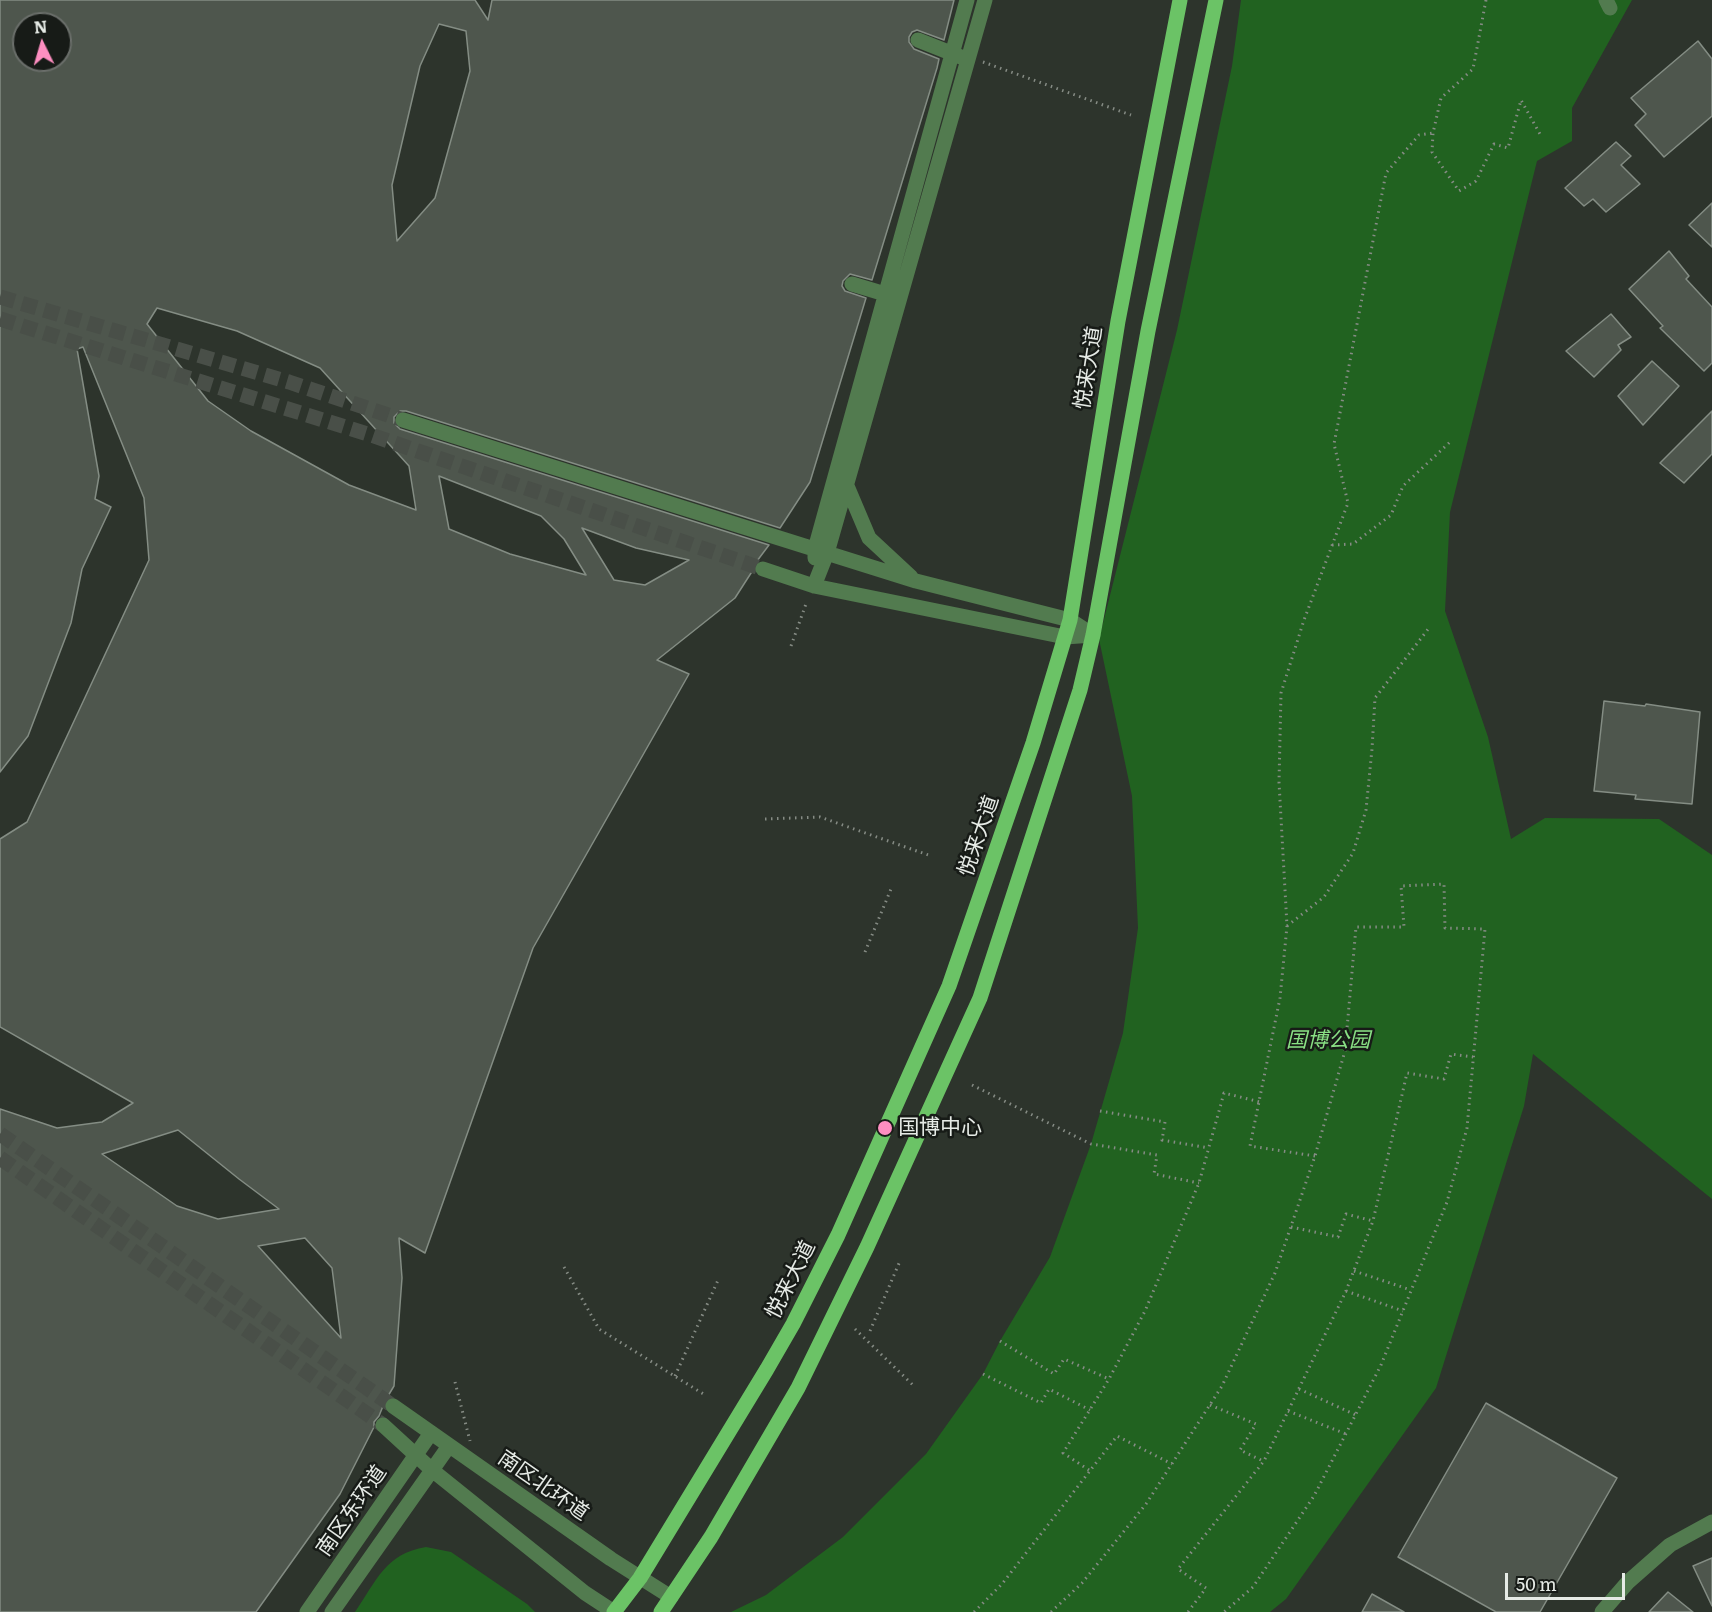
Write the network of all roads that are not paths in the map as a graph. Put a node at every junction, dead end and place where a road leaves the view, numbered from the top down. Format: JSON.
{"nodes":[{"id":1,"x":967,"y":0,"type":"edge"},
{"id":2,"x":986,"y":0,"type":"edge"},
{"id":3,"x":1180,"y":0,"type":"edge"},
{"id":4,"x":1216,"y":0,"type":"edge"},
{"id":5,"x":918,"y":40,"type":"dead end"},
{"id":6,"x":953,"y":54,"type":"junction"},
{"id":7,"x":970,"y":61,"type":"junction"},
{"id":8,"x":852,"y":284,"type":"dead end"},
{"id":9,"x":893,"y":296,"type":"junction"},
{"id":10,"x":404,"y":420,"type":"tunnel mouth"},
{"id":11,"x":846,"y":486,"type":"junction"},
{"id":12,"x":821,"y":551,"type":"junction"},
{"id":13,"x":763,"y":569,"type":"tunnel mouth"},
{"id":14,"x":916,"y":581,"type":"junction"},
{"id":15,"x":814,"y":586,"type":"junction"},
{"id":16,"x":1070,"y":620,"type":"junction"},
{"id":17,"x":1093,"y":635,"type":"junction"},
{"id":18,"x":1065,"y":637,"type":"junction"},
{"id":19,"x":393,"y":1406,"type":"tunnel mouth"},
{"id":20,"x":383,"y":1425,"type":"tunnel mouth"},
{"id":21,"x":431,"y":1433,"type":"junction"},
{"id":22,"x":449,"y":1446,"type":"junction"},
{"id":23,"x":416,"y":1456,"type":"junction"},
{"id":24,"x":432,"y":1470,"type":"junction"},
{"id":25,"x":1712,"y":1522,"type":"edge"},
{"id":26,"x":640,"y":1578,"type":"junction"},
{"id":27,"x":670,"y":1597,"type":"junction"},
{"id":28,"x":307,"y":1612,"type":"edge"},
{"id":29,"x":332,"y":1612,"type":"edge"},
{"id":30,"x":614,"y":1612,"type":"edge"},
{"id":31,"x":661,"y":1612,"type":"edge"},
{"id":32,"x":1602,"y":1612,"type":"edge"}],
"edges":[{"from":1,"to":6,"type":"street"},
{"from":2,"to":7,"type":"street"},
{"from":3,"to":16,"type":"main road","name":"悦来大道"},
{"from":4,"to":17,"type":"main road"},
{"from":5,"to":6,"type":"street"},
{"from":6,"to":7,"type":"street"},
{"from":6,"to":9,"type":"street"},
{"from":7,"to":9,"type":"street"},
{"from":8,"to":9,"type":"street"},
{"from":9,"to":11,"type":"street"},
{"from":9,"to":12,"type":"street"},
{"from":10,"to":12,"type":"street"},
{"from":11,"to":12,"type":"street"},
{"from":11,"to":14,"type":"street"},
{"from":12,"to":14,"type":"street"},
{"from":12,"to":15,"type":"street"},
{"from":13,"to":15,"type":"street"},
{"from":14,"to":16,"type":"street"},
{"from":15,"to":18,"type":"street"},
{"from":16,"to":17,"type":"street"},
{"from":16,"to":18,"type":"main road","name":"悦来大道"},
{"from":17,"to":18,"type":"street"},
{"from":17,"to":27,"type":"main road"},
{"from":18,"to":26,"type":"main road","name":"悦来大道"},
{"from":19,"to":21,"type":"street","name":"南区北环道"},
{"from":20,"to":23,"type":"street"},
{"from":21,"to":22,"type":"street","name":"南区北环道"},
{"from":21,"to":23,"type":"street","name":"南区东环道"},
{"from":22,"to":24,"type":"street","name":"南区东环道"},
{"from":22,"to":26,"type":"street","name":"南区北环道"},
{"from":23,"to":24,"type":"street"},
{"from":23,"to":28,"type":"street","name":"南区东环道"},
{"from":24,"to":29,"type":"street","name":"南区东环道"},
{"from":24,"to":30,"type":"street"},
{"from":25,"to":32,"type":"street"},
{"from":26,"to":27,"type":"street","name":"南区北环道"},
{"from":26,"to":30,"type":"main road","name":"悦来大道"},
{"from":27,"to":31,"type":"main road"}]}
